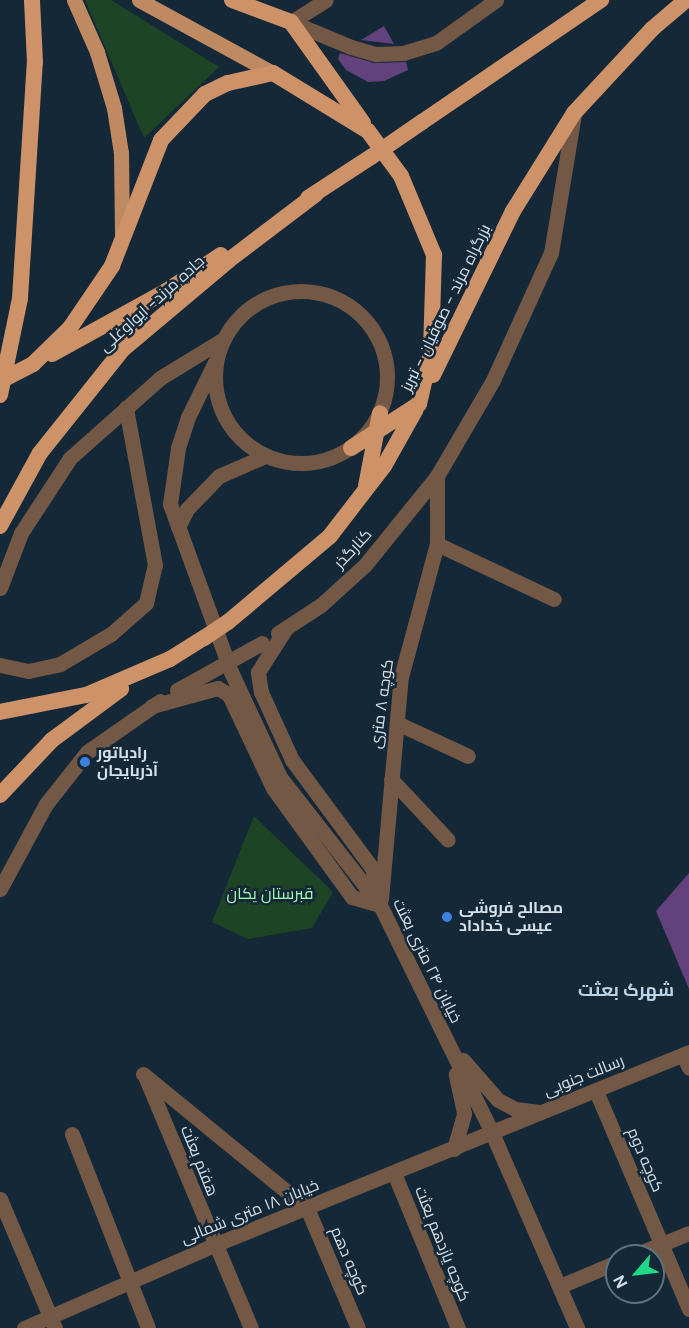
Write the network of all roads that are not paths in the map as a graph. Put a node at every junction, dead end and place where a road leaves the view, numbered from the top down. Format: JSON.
{"nodes":[{"id":1,"x":32,"y":0,"type":"edge"},
{"id":2,"x":74,"y":0,"type":"edge"},
{"id":3,"x":139,"y":0,"type":"edge"},
{"id":4,"x":232,"y":0,"type":"edge"},
{"id":5,"x":326,"y":0,"type":"edge"},
{"id":6,"x":496,"y":0,"type":"edge"},
{"id":7,"x":601,"y":0,"type":"edge"},
{"id":8,"x":686,"y":0,"type":"edge"},
{"id":9,"x":291,"y":22,"type":"junction"},
{"id":10,"x":273,"y":73,"type":"junction"},
{"id":11,"x":574,"y":113,"type":"junction"},
{"id":12,"x":368,"y":131,"type":"junction"},
{"id":13,"x":316,"y":194,"type":"junction"},
{"id":14,"x":122,"y":237,"type":"junction"},
{"id":15,"x":222,"y":340,"type":"junction"},
{"id":16,"x":215,"y":362,"type":"junction"},
{"id":17,"x":33,"y":364,"type":"junction"},
{"id":18,"x":0,"y":381,"type":"edge"},
{"id":19,"x":0,"y":395,"type":"edge"},
{"id":20,"x":419,"y":404,"type":"junction"},
{"id":21,"x":126,"y":408,"type":"junction"},
{"id":22,"x":380,"y":413,"type":"junction"},
{"id":23,"x":376,"y":433,"type":"junction"},
{"id":24,"x":351,"y":448,"type":"junction"},
{"id":25,"x":265,"y":456,"type":"junction"},
{"id":26,"x":437,"y":476,"type":"junction"},
{"id":27,"x":364,"y":492,"type":"junction"},
{"id":28,"x":0,"y":526,"type":"edge"},
{"id":29,"x":178,"y":527,"type":"junction"},
{"id":30,"x":436,"y":544,"type":"junction"},
{"id":31,"x":0,"y":588,"type":"edge"},
{"id":32,"x":554,"y":599,"type":"dead end"},
{"id":33,"x":286,"y":628,"type":"junction"},
{"id":34,"x":170,"y":659,"type":"junction"},
{"id":35,"x":0,"y":665,"type":"edge"},
{"id":36,"x":152,"y":706,"type":"junction"},
{"id":37,"x":0,"y":712,"type":"edge"},
{"id":38,"x":397,"y":723,"type":"junction"},
{"id":39,"x":468,"y":756,"type":"dead end"},
{"id":40,"x":391,"y":779,"type":"junction"},
{"id":41,"x":0,"y":795,"type":"edge"},
{"id":42,"x":448,"y":840,"type":"dead end"},
{"id":43,"x":0,"y":889,"type":"edge"},
{"id":44,"x":380,"y":905,"type":"junction"},
{"id":45,"x":448,"y":1045,"type":"junction"},
{"id":46,"x":687,"y":1058,"type":"edge"},
{"id":47,"x":596,"y":1091,"type":"junction"},
{"id":48,"x":544,"y":1112,"type":"junction"},
{"id":49,"x":492,"y":1133,"type":"junction"},
{"id":50,"x":72,"y":1134,"type":"dead end"},
{"id":51,"x":454,"y":1149,"type":"junction"},
{"id":52,"x":394,"y":1173,"type":"junction"},
{"id":53,"x":0,"y":1198,"type":"edge"},
{"id":54,"x":307,"y":1208,"type":"junction"},
{"id":55,"x":689,"y":1233,"type":"edge"},
{"id":56,"x":661,"y":1244,"type":"joint"},
{"id":57,"x":214,"y":1245,"type":"junction"},
{"id":58,"x":665,"y":1253,"type":"edge"},
{"id":59,"x":605,"y":1267,"type":"edge"},
{"id":60,"x":129,"y":1284,"type":"junction"},
{"id":61,"x":560,"y":1286,"type":"junction"},
{"id":62,"x":689,"y":1308,"type":"edge"},
{"id":63,"x":53,"y":1322,"type":"edge"},
{"id":64,"x":24,"y":1328,"type":"edge"},
{"id":65,"x":148,"y":1328,"type":"edge"},
{"id":66,"x":251,"y":1328,"type":"edge"},
{"id":67,"x":358,"y":1328,"type":"edge"},
{"id":68,"x":458,"y":1328,"type":"edge"},
{"id":69,"x":577,"y":1328,"type":"edge"}],
"edges":[{"from":1,"to":19,"type":"highway"},
{"from":2,"to":14,"type":"main road"},
{"from":3,"to":10,"type":"main road"},
{"from":4,"to":9,"type":"highway"},
{"from":5,"to":9,"type":"street"},
{"from":6,"to":9,"type":"street"},
{"from":7,"to":13,"type":"highway","bridge":true},
{"from":8,"to":11,"type":"highway","name":"بزرگراه مرند - صوفیان - تبریز"},
{"from":9,"to":12,"type":"highway"},
{"from":10,"to":12,"type":"highway"},
{"from":10,"to":14,"type":"highway"},
{"from":11,"to":20,"type":"highway","name":"بزرگراه مرند - صوفیان - تبریز"},
{"from":11,"to":26,"type":"street","name":"کنارگذر"},
{"from":12,"to":20,"type":"highway"},
{"from":13,"to":17,"type":"highway"},
{"from":13,"to":28,"type":"highway","name":"جاده مرند- ایواوغلی"},
{"from":14,"to":17,"type":"highway"},
{"from":15,"to":16,"type":"street"},
{"from":15,"to":21,"type":"street"},
{"from":15,"to":22,"type":"street"},
{"from":16,"to":25,"type":"street"},
{"from":16,"to":29,"type":"street","name":"خیابان ۲۴ متری بعثت"},
{"from":17,"to":18,"type":"highway","bridge":true},
{"from":20,"to":23,"type":"highway"},
{"from":20,"to":27,"type":"highway","name":"بزرگراه مرند - صوفیان - تبریز"},
{"from":21,"to":31,"type":"street"},
{"from":21,"to":35,"type":"street"},
{"from":22,"to":23,"type":"highway"},
{"from":22,"to":24,"type":"street"},
{"from":23,"to":24,"type":"highway"},
{"from":23,"to":27,"type":"highway"},
{"from":24,"to":25,"type":"street"},
{"from":25,"to":29,"type":"street"},
{"from":26,"to":30,"type":"street","name":"کوچه ۸ متری"},
{"from":26,"to":33,"type":"street","name":"کنارگذر"},
{"from":27,"to":34,"type":"highway","name":"بزرگراه مرند - صوفیان - تبریز","bridge":true},
{"from":29,"to":44,"type":"street","name":"خیابان ۲۴ متری بعثت"},
{"from":30,"to":32,"type":"street"},
{"from":30,"to":38,"type":"street","name":"کوچه ۸ متری"},
{"from":33,"to":36,"type":"street","name":"کنارگذر","bridge":true},
{"from":33,"to":44,"type":"street"},
{"from":34,"to":37,"type":"highway"},
{"from":34,"to":41,"type":"highway"},
{"from":36,"to":43,"type":"street","name":"کنارگذر"},
{"from":36,"to":44,"type":"street"},
{"from":38,"to":39,"type":"street"},
{"from":38,"to":40,"type":"street","name":"کوچه ۸ متری"},
{"from":40,"to":42,"type":"street"},
{"from":40,"to":44,"type":"street","name":"کوچه ۸ متری"},
{"from":44,"to":45,"type":"street","name":"خیابان ۲۴ متری بعثت"},
{"from":45,"to":48,"type":"street"},
{"from":45,"to":49,"type":"street","name":"خیابان ۲۴ متری بعثت"},
{"from":45,"to":51,"type":"street"},
{"from":46,"to":47,"type":"street","name":"رسالت جنوبی"},
{"from":47,"to":48,"type":"street","name":"رسالت جنوبی"},
{"from":47,"to":56,"type":"street","name":"کوچه دوم"},
{"from":48,"to":49,"type":"street","name":"رسالت جنوبی"},
{"from":49,"to":51,"type":"street","name":"خیابان ۱۸ متری شمالی"},
{"from":49,"to":61,"type":"street","name":"خیابان ۲۴ متری بعثت"},
{"from":50,"to":60,"type":"street"},
{"from":51,"to":52,"type":"street","name":"خیابان ۱۸ متری شمالی"},
{"from":52,"to":54,"type":"street","name":"خیابان ۱۸ متری شمالی"},
{"from":52,"to":68,"type":"street","name":"کوچه یازدهم بعثت"},
{"from":53,"to":63,"type":"street"},
{"from":54,"to":57,"type":"street","name":"خیابان ۱۸ متری شمالی"},
{"from":54,"to":57,"type":"street","name":"هفتم بعثت"},
{"from":54,"to":67,"type":"street","name":"کوچه دهم"},
{"from":55,"to":56,"type":"street"},
{"from":57,"to":60,"type":"street","name":"خیابان ۱۸ متری شمالی"},
{"from":57,"to":66,"type":"street","name":"هفتم بعثت"},
{"from":58,"to":62,"type":"street","name":"کوچه دوم"},
{"from":59,"to":61,"type":"street"},
{"from":60,"to":63,"type":"street","name":"خیابان ۱۸ متری شمالی"},
{"from":60,"to":65,"type":"street"},
{"from":61,"to":69,"type":"street","name":"خیابان ۲۴ متری بعثت"},
{"from":63,"to":64,"type":"street","name":"خیابان ۱۸ متری شمالی"}]}
